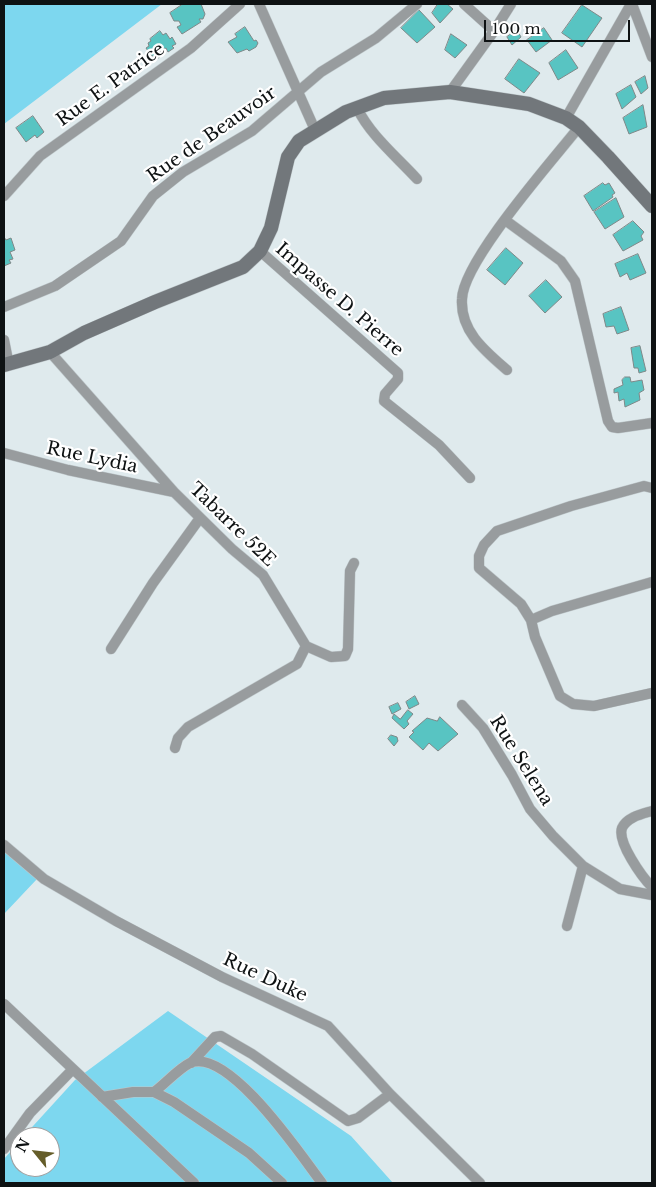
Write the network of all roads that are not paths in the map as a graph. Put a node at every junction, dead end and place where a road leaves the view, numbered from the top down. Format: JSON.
{"nodes":[{"id":1,"x":240,"y":4,"type":"edge"},
{"id":2,"x":259,"y":4,"type":"edge"},
{"id":3,"x":417,"y":4,"type":"edge"},
{"id":4,"x":464,"y":4,"type":"edge"},
{"id":5,"x":511,"y":4,"type":"edge"},
{"id":6,"x":632,"y":4,"type":"edge"},
{"id":7,"x":494,"y":31,"type":"junction"},
{"id":8,"x":652,"y":56,"type":"edge"},
{"id":9,"x":298,"y":92,"type":"junction"},
{"id":10,"x":450,"y":92,"type":"junction"},
{"id":11,"x":357,"y":108,"type":"junction"},
{"id":12,"x":566,"y":118,"type":"junction"},
{"id":13,"x":579,"y":128,"type":"junction"},
{"id":14,"x":315,"y":130,"type":"junction"},
{"id":15,"x":417,"y":178,"type":"dead end"},
{"id":16,"x":4,"y":196,"type":"edge"},
{"id":17,"x":652,"y":203,"type":"edge"},
{"id":18,"x":505,"y":220,"type":"junction"},
{"id":19,"x":260,"y":251,"type":"junction"},
{"id":20,"x":4,"y":307,"type":"edge"},
{"id":21,"x":4,"y":340,"type":"edge"},
{"id":22,"x":50,"y":352,"type":"junction"},
{"id":23,"x":6,"y":365,"type":"edge"},
{"id":24,"x":507,"y":370,"type":"dead end"},
{"id":25,"x":652,"y":423,"type":"edge"},
{"id":26,"x":4,"y":454,"type":"edge"},
{"id":27,"x":470,"y":478,"type":"dead end"},
{"id":28,"x":652,"y":488,"type":"edge"},
{"id":29,"x":174,"y":492,"type":"junction"},
{"id":30,"x":200,"y":518,"type":"junction"},
{"id":31,"x":354,"y":562,"type":"dead end"},
{"id":32,"x":652,"y":582,"type":"edge"},
{"id":33,"x":530,"y":620,"type":"junction"},
{"id":34,"x":306,"y":646,"type":"junction"},
{"id":35,"x":111,"y":649,"type":"dead end"},
{"id":36,"x":652,"y":693,"type":"edge"},
{"id":37,"x":462,"y":704,"type":"dead end"},
{"id":38,"x":175,"y":748,"type":"dead end"},
{"id":39,"x":652,"y":810,"type":"edge"},
{"id":40,"x":4,"y":845,"type":"edge"},
{"id":41,"x":583,"y":866,"type":"junction"},
{"id":42,"x":652,"y":887,"type":"edge"},
{"id":43,"x":652,"y":895,"type":"edge"},
{"id":44,"x":567,"y":926,"type":"dead end"},
{"id":45,"x":4,"y":1004,"type":"edge"},
{"id":46,"x":191,"y":1063,"type":"junction"},
{"id":47,"x":73,"y":1069,"type":"junction"},
{"id":48,"x":154,"y":1092,"type":"junction"},
{"id":49,"x":390,"y":1094,"type":"junction"},
{"id":50,"x":102,"y":1097,"type":"junction"},
{"id":51,"x":4,"y":1149,"type":"edge"},
{"id":52,"x":194,"y":1183,"type":"edge"},
{"id":53,"x":282,"y":1183,"type":"edge"},
{"id":54,"x":322,"y":1183,"type":"edge"},
{"id":55,"x":480,"y":1183,"type":"edge"}],
"edges":[{"from":1,"to":16,"type":"street","name":"Rue E. Patrice"},
{"from":2,"to":9,"type":"street"},
{"from":3,"to":9,"type":"street","name":"Rue de Beauvoir"},
{"from":4,"to":7,"type":"street"},
{"from":5,"to":7,"type":"street"},
{"from":6,"to":8,"type":"street"},
{"from":6,"to":12,"type":"street"},
{"from":7,"to":10,"type":"street"},
{"from":9,"to":14,"type":"street"},
{"from":9,"to":20,"type":"street","name":"Rue de Beauvoir"},
{"from":10,"to":11,"type":"street"},
{"from":10,"to":12,"type":"street"},
{"from":11,"to":14,"type":"street"},
{"from":11,"to":15,"type":"street"},
{"from":12,"to":13,"type":"street"},
{"from":13,"to":17,"type":"street"},
{"from":13,"to":18,"type":"street"},
{"from":14,"to":19,"type":"street"},
{"from":18,"to":24,"type":"street"},
{"from":18,"to":25,"type":"street"},
{"from":19,"to":22,"type":"street"},
{"from":19,"to":27,"type":"street","name":"Impasse D. Pierre"},
{"from":21,"to":23,"type":"street"},
{"from":22,"to":23,"type":"street"},
{"from":22,"to":29,"type":"street","name":"Tabarre 52E"},
{"from":26,"to":29,"type":"street","name":"Rue Lydia"},
{"from":28,"to":33,"type":"street"},
{"from":29,"to":30,"type":"street","name":"Tabarre 52E"},
{"from":30,"to":34,"type":"street","name":"Tabarre 52E"},
{"from":30,"to":35,"type":"street"},
{"from":31,"to":34,"type":"street"},
{"from":32,"to":33,"type":"street"},
{"from":33,"to":36,"type":"street"},
{"from":34,"to":38,"type":"street"},
{"from":37,"to":41,"type":"street","name":"Rue Selena"},
{"from":39,"to":42,"type":"street"},
{"from":40,"to":49,"type":"street","name":"Rue Duke"},
{"from":41,"to":43,"type":"street","name":"Rue Selena"},
{"from":41,"to":44,"type":"street"},
{"from":45,"to":47,"type":"street"},
{"from":46,"to":48,"type":"street"},
{"from":46,"to":49,"type":"street"},
{"from":46,"to":54,"type":"street"},
{"from":47,"to":50,"type":"street"},
{"from":47,"to":51,"type":"street"},
{"from":48,"to":50,"type":"street"},
{"from":48,"to":53,"type":"street"},
{"from":49,"to":55,"type":"street","name":"Rue Duke"},
{"from":50,"to":52,"type":"street"}]}
